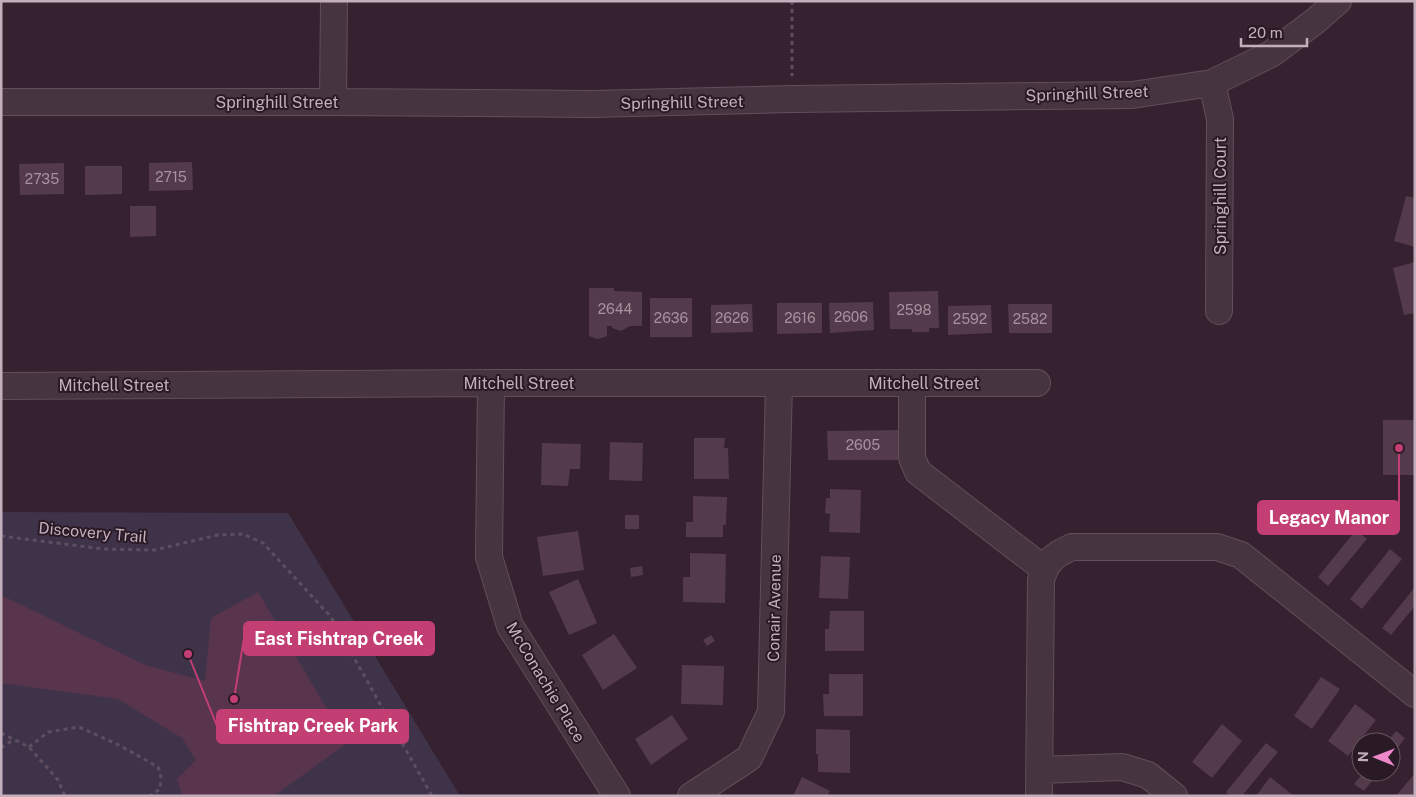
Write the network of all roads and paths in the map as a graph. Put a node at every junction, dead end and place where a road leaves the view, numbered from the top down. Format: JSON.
{"nodes":[{"id":1,"x":334,"y":1,"type":"edge"},
{"id":2,"x":792,"y":1,"type":"edge"},
{"id":3,"x":1338,"y":1,"type":"edge"},
{"id":4,"x":1212,"y":83,"type":"junction"},
{"id":5,"x":792,"y":99,"type":"junction"},
{"id":6,"x":1,"y":102,"type":"edge"},
{"id":7,"x":333,"y":102,"type":"junction"},
{"id":8,"x":1219,"y":311,"type":"dead end"},
{"id":9,"x":491,"y":383,"type":"junction"},
{"id":10,"x":779,"y":383,"type":"junction"},
{"id":11,"x":912,"y":383,"type":"junction"},
{"id":12,"x":1037,"y":383,"type":"dead end"},
{"id":13,"x":1,"y":386,"type":"edge"},
{"id":14,"x":1,"y":536,"type":"edge"},
{"id":15,"x":1044,"y":568,"type":"junction"},
{"id":16,"x":1415,"y":694,"type":"edge"},
{"id":17,"x":1,"y":733,"type":"edge"},
{"id":18,"x":13,"y":740,"type":"junction"},
{"id":19,"x":1,"y":748,"type":"edge"},
{"id":20,"x":29,"y":748,"type":"junction"},
{"id":21,"x":1039,"y":770,"type":"junction"},
{"id":22,"x":65,"y":796,"type":"edge"},
{"id":23,"x":150,"y":796,"type":"edge"},
{"id":24,"x":432,"y":796,"type":"edge"},
{"id":25,"x":617,"y":796,"type":"edge"},
{"id":26,"x":691,"y":796,"type":"edge"},
{"id":27,"x":1039,"y":796,"type":"edge"},
{"id":28,"x":1174,"y":796,"type":"edge"}],
"edges":[{"from":1,"to":7,"type":"street"},
{"from":2,"to":5,"type":"path"},
{"from":3,"to":4,"type":"street","name":"Springhill Street"},
{"from":4,"to":5,"type":"street","name":"Springhill Street"},
{"from":4,"to":8,"type":"street","name":"Springhill Court"},
{"from":5,"to":7,"type":"street","name":"Springhill Street"},
{"from":6,"to":7,"type":"street","name":"Springhill Street"},
{"from":9,"to":10,"type":"street","name":"Mitchell Street"},
{"from":9,"to":13,"type":"street","name":"Mitchell Street"},
{"from":9,"to":25,"type":"street","name":"McConachie Place"},
{"from":10,"to":11,"type":"street","name":"Mitchell Street"},
{"from":10,"to":26,"type":"street","name":"Conair Avenue"},
{"from":11,"to":12,"type":"street","name":"Mitchell Street"},
{"from":11,"to":15,"type":"street"},
{"from":14,"to":24,"type":"path","name":"Discovery Trail"},
{"from":15,"to":16,"type":"street"},
{"from":15,"to":21,"type":"street"},
{"from":17,"to":18,"type":"path"},
{"from":18,"to":19,"type":"path"},
{"from":18,"to":20,"type":"path"},
{"from":20,"to":22,"type":"path"},
{"from":20,"to":23,"type":"path"},
{"from":21,"to":27,"type":"street"},
{"from":21,"to":28,"type":"street"}]}
